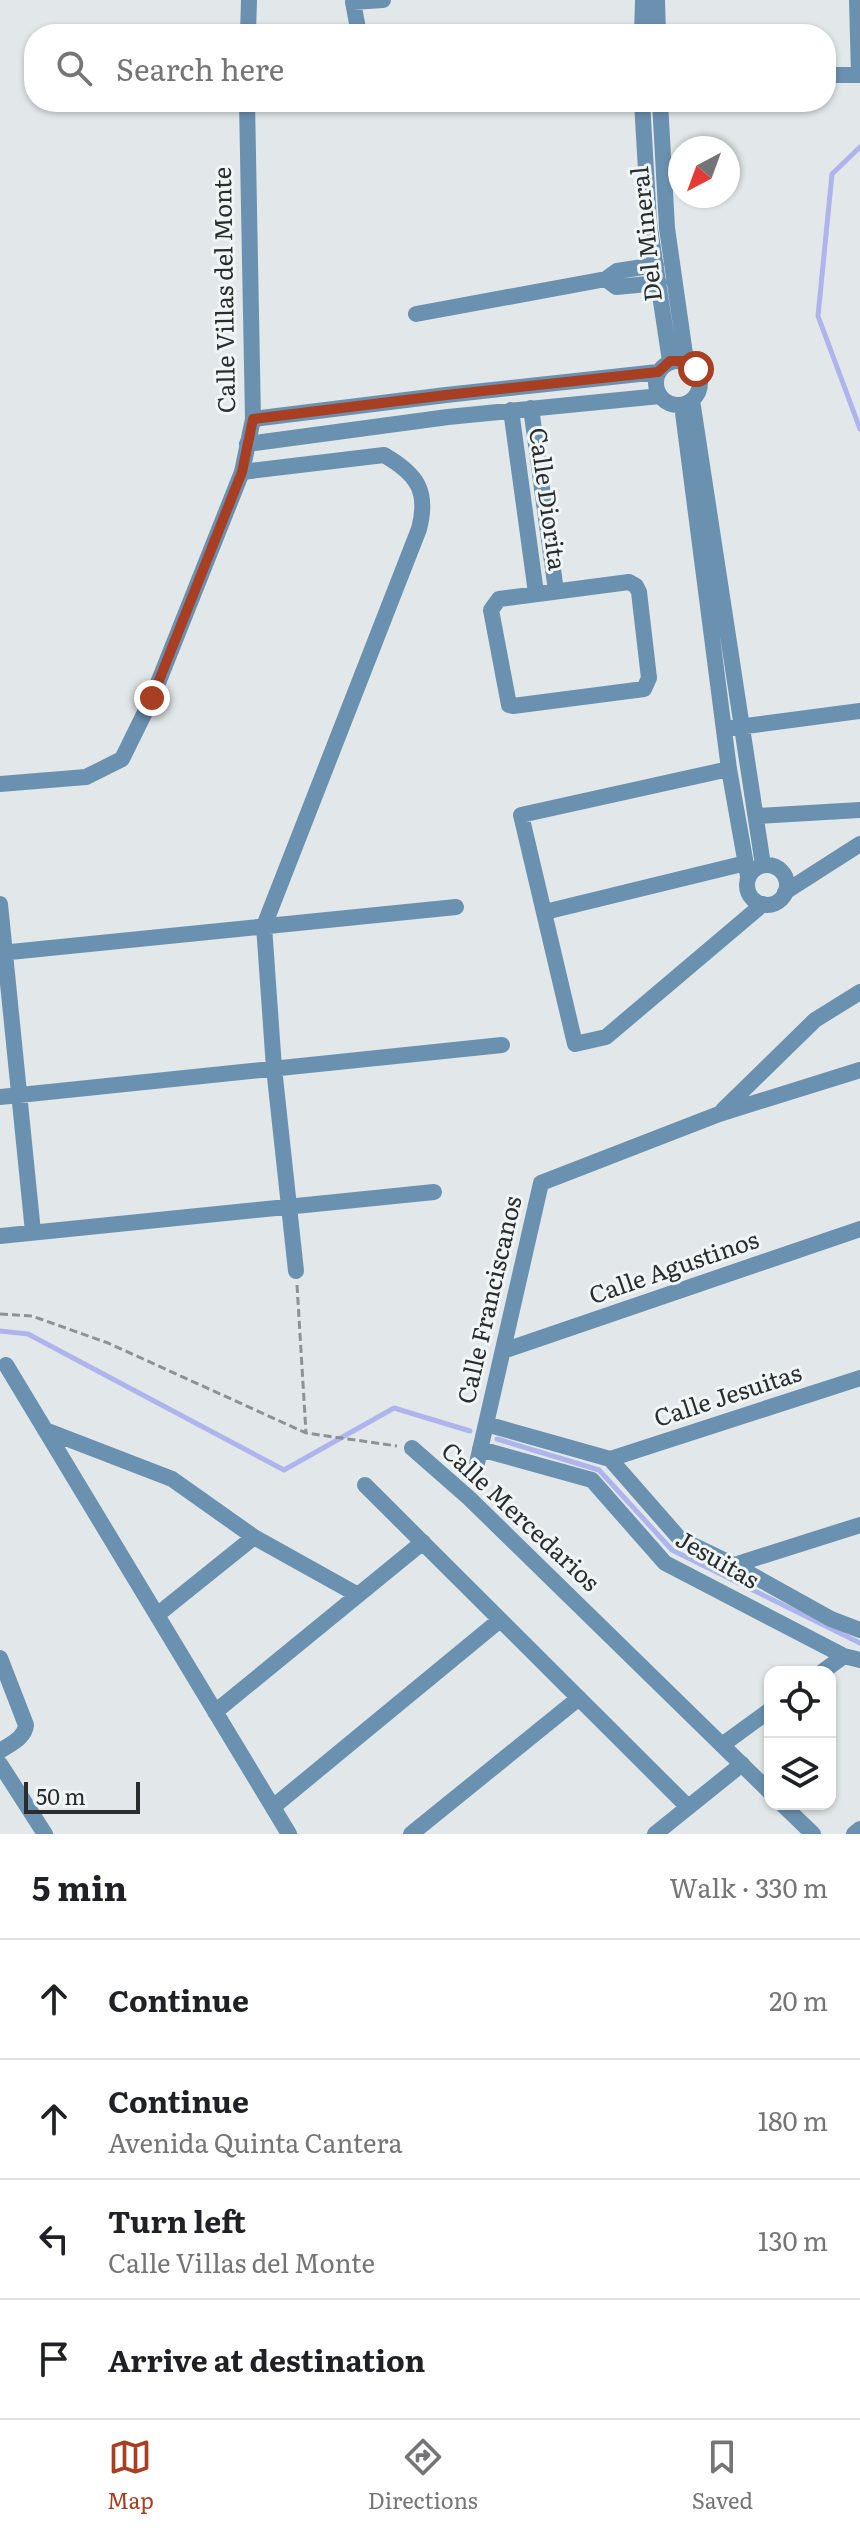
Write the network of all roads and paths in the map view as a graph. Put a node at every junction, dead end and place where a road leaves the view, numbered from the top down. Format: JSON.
{"nodes":[{"id":1,"x":249,"y":0,"type":"edge"},
{"id":2,"x":383,"y":0,"type":"edge"},
{"id":3,"x":643,"y":0,"type":"edge"},
{"id":4,"x":657,"y":0,"type":"edge"},
{"id":5,"x":857,"y":0,"type":"edge"},
{"id":6,"x":248,"y":24,"type":"edge"},
{"id":7,"x":357,"y":24,"type":"edge"},
{"id":8,"x":642,"y":24,"type":"edge"},
{"id":9,"x":658,"y":24,"type":"edge"},
{"id":10,"x":836,"y":75,"type":"edge"},
{"id":11,"x":247,"y":112,"type":"edge"},
{"id":12,"x":643,"y":112,"type":"edge"},
{"id":13,"x":661,"y":112,"type":"edge"},
{"id":14,"x":656,"y":265,"type":"junction"},
{"id":15,"x":606,"y":279,"type":"junction"},
{"id":16,"x":659,"y":283,"type":"junction"},
{"id":17,"x":416,"y":314,"type":"dead end"},
{"id":18,"x":671,"y":365,"type":"junction"},
{"id":19,"x":660,"y":396,"type":"junction"},
{"id":20,"x":687,"y":403,"type":"junction"},
{"id":21,"x":531,"y":408,"type":"junction"},
{"id":22,"x":511,"y":410,"type":"junction"},
{"id":23,"x":253,"y":419,"type":"junction"},
{"id":24,"x":247,"y":444,"type":"junction"},
{"id":25,"x":242,"y":472,"type":"junction"},
{"id":26,"x":556,"y":591,"type":"junction"},
{"id":27,"x":536,"y":593,"type":"junction"},
{"id":28,"x":860,"y":711,"type":"edge"},
{"id":29,"x":732,"y":728,"type":"junction"},
{"id":30,"x":729,"y":769,"type":"junction"},
{"id":31,"x":0,"y":784,"type":"edge"},
{"id":32,"x":860,"y":810,"type":"edge"},
{"id":33,"x":756,"y":816,"type":"junction"},
{"id":34,"x":860,"y":844,"type":"edge"},
{"id":35,"x":763,"y":865,"type":"junction"},
{"id":36,"x":747,"y":870,"type":"junction"},
{"id":37,"x":785,"y":892,"type":"junction"},
{"id":38,"x":0,"y":904,"type":"edge"},
{"id":39,"x":763,"y":904,"type":"junction"},
{"id":40,"x":456,"y":907,"type":"dead end"},
{"id":41,"x":545,"y":912,"type":"junction"},
{"id":42,"x":264,"y":926,"type":"junction"},
{"id":43,"x":2,"y":953,"type":"edge"},
{"id":44,"x":860,"y":992,"type":"edge"},
{"id":45,"x":502,"y":1045,"type":"dead end"},
{"id":46,"x":274,"y":1068,"type":"junction"},
{"id":47,"x":860,"y":1070,"type":"edge"},
{"id":48,"x":19,"y":1095,"type":"junction"},
{"id":49,"x":0,"y":1097,"type":"edge"},
{"id":50,"x":719,"y":1114,"type":"junction"},
{"id":51,"x":434,"y":1192,"type":"dead end"},
{"id":52,"x":290,"y":1206,"type":"junction"},
{"id":53,"x":860,"y":1229,"type":"edge"},
{"id":54,"x":33,"y":1232,"type":"junction"},
{"id":55,"x":0,"y":1236,"type":"edge"},
{"id":56,"x":296,"y":1271,"type":"joint"},
{"id":57,"x":0,"y":1314,"type":"edge"},
{"id":58,"x":503,"y":1351,"type":"junction"},
{"id":59,"x":6,"y":1365,"type":"dead end"},
{"id":60,"x":860,"y":1378,"type":"edge"},
{"id":61,"x":486,"y":1424,"type":"junction"},
{"id":62,"x":45,"y":1430,"type":"junction"},
{"id":63,"x":306,"y":1433,"type":"junction"},
{"id":64,"x":412,"y":1448,"type":"joint"},
{"id":65,"x":480,"y":1449,"type":"junction"},
{"id":66,"x":610,"y":1459,"type":"junction"},
{"id":67,"x":475,"y":1472,"type":"dead end"},
{"id":68,"x":365,"y":1485,"type":"dead end"},
{"id":69,"x":860,"y":1525,"type":"edge"},
{"id":70,"x":254,"y":1537,"type":"junction"},
{"id":71,"x":423,"y":1542,"type":"junction"},
{"id":72,"x":734,"y":1565,"type":"junction"},
{"id":73,"x":358,"y":1595,"type":"junction"},
{"id":74,"x":157,"y":1615,"type":"junction"},
{"id":75,"x":500,"y":1620,"type":"junction"},
{"id":76,"x":860,"y":1630,"type":"edge"},
{"id":77,"x":0,"y":1658,"type":"edge"},
{"id":78,"x":852,"y":1658,"type":"edge"},
{"id":79,"x":579,"y":1698,"type":"junction"},
{"id":80,"x":215,"y":1712,"type":"junction"},
{"id":81,"x":764,"y":1714,"type":"edge"},
{"id":82,"x":722,"y":1745,"type":"junction"},
{"id":83,"x":0,"y":1751,"type":"edge"},
{"id":84,"x":0,"y":1764,"type":"edge"},
{"id":85,"x":742,"y":1764,"type":"junction"},
{"id":86,"x":764,"y":1786,"type":"edge"},
{"id":87,"x":273,"y":1807,"type":"junction"},
{"id":88,"x":688,"y":1807,"type":"junction"},
{"id":89,"x":788,"y":1810,"type":"edge"},
{"id":90,"x":860,"y":1829,"type":"edge"},
{"id":91,"x":45,"y":1834,"type":"edge"},
{"id":92,"x":289,"y":1834,"type":"edge"},
{"id":93,"x":411,"y":1834,"type":"edge"},
{"id":94,"x":655,"y":1834,"type":"edge"},
{"id":95,"x":813,"y":1834,"type":"edge"},
{"id":96,"x":854,"y":1834,"type":"edge"}],
"edges":[{"from":1,"to":6,"type":"street"},
{"from":2,"to":7,"type":"street"},
{"from":3,"to":8,"type":"street"},
{"from":4,"to":9,"type":"street"},
{"from":5,"to":10,"type":"street"},
{"from":11,"to":23,"type":"street","name":"Calle Villas del Monte"},
{"from":12,"to":14,"type":"street","name":"Del Mineral"},
{"from":13,"to":18,"type":"street","name":"Del Mineral"},
{"from":14,"to":15,"type":"street"},
{"from":14,"to":16,"type":"street","name":"Del Mineral"},
{"from":15,"to":16,"type":"street"},
{"from":15,"to":17,"type":"street"},
{"from":16,"to":18,"type":"street","name":"Del Mineral"},
{"from":18,"to":19,"type":"street"},
{"from":18,"to":20,"type":"street"},
{"from":18,"to":23,"type":"street"},
{"from":19,"to":20,"type":"street"},
{"from":19,"to":21,"type":"street"},
{"from":20,"to":29,"type":"street"},
{"from":21,"to":22,"type":"street"},
{"from":21,"to":26,"type":"street","name":"Calle Diorita"},
{"from":22,"to":24,"type":"street"},
{"from":22,"to":27,"type":"street","name":"Calle Diorita"},
{"from":23,"to":24,"type":"street","name":"Calle Villas del Monte"},
{"from":24,"to":25,"type":"street","name":"Calle Villas del Monte"},
{"from":25,"to":31,"type":"street","name":"Calle Villas del Monte"},
{"from":25,"to":42,"type":"street"},
{"from":26,"to":27,"type":"street","name":"Calle Diorita"},
{"from":26,"to":27,"type":"street","name":"Calle Diorita"},
{"from":28,"to":29,"type":"street"},
{"from":29,"to":30,"type":"street"},
{"from":29,"to":33,"type":"street"},
{"from":30,"to":36,"type":"street"},
{"from":30,"to":41,"type":"street"},
{"from":32,"to":33,"type":"street"},
{"from":33,"to":35,"type":"street"},
{"from":34,"to":37,"type":"street"},
{"from":35,"to":36,"type":"street"},
{"from":35,"to":37,"type":"street"},
{"from":36,"to":39,"type":"street"},
{"from":36,"to":41,"type":"street"},
{"from":37,"to":39,"type":"street"},
{"from":38,"to":43,"type":"street"},
{"from":39,"to":41,"type":"street"},
{"from":40,"to":42,"type":"street"},
{"from":42,"to":43,"type":"street"},
{"from":42,"to":46,"type":"street"},
{"from":43,"to":48,"type":"street"},
{"from":44,"to":50,"type":"street","name":"Calle Franciscanos"},
{"from":45,"to":46,"type":"street"},
{"from":46,"to":48,"type":"street"},
{"from":46,"to":52,"type":"street"},
{"from":47,"to":50,"type":"street","name":"Calle Franciscanos"},
{"from":48,"to":49,"type":"street"},
{"from":48,"to":54,"type":"street"},
{"from":50,"to":58,"type":"street","name":"Calle Franciscanos"},
{"from":51,"to":52,"type":"street"},
{"from":52,"to":54,"type":"street"},
{"from":52,"to":56,"type":"street"},
{"from":53,"to":58,"type":"street","name":"Calle Agustinos"},
{"from":54,"to":55,"type":"street"},
{"from":56,"to":63,"type":"path"},
{"from":57,"to":63,"type":"path","name":"Calle Mercedarios"},
{"from":58,"to":61,"type":"street","name":"Calle Franciscanos"},
{"from":59,"to":62,"type":"street"},
{"from":60,"to":66,"type":"street","name":"Calle Jesuitas"},
{"from":61,"to":65,"type":"street","name":"Calle Franciscanos"},
{"from":61,"to":66,"type":"street"},
{"from":62,"to":70,"type":"street"},
{"from":62,"to":74,"type":"street"},
{"from":63,"to":64,"type":"path","name":"Calle Mercedarios"},
{"from":64,"to":82,"type":"street","name":"Calle Mercedarios"},
{"from":65,"to":67,"type":"street","name":"Calle Franciscanos"},
{"from":65,"to":78,"type":"street","name":"Jesuitas"},
{"from":66,"to":72,"type":"street","name":"Jesuitas"},
{"from":68,"to":71,"type":"street"},
{"from":69,"to":72,"type":"street"},
{"from":70,"to":73,"type":"street"},
{"from":70,"to":74,"type":"street"},
{"from":71,"to":73,"type":"street"},
{"from":71,"to":75,"type":"street"},
{"from":72,"to":76,"type":"street","name":"Jesuitas"},
{"from":73,"to":80,"type":"street"},
{"from":74,"to":80,"type":"street"},
{"from":75,"to":79,"type":"street"},
{"from":75,"to":87,"type":"street"},
{"from":77,"to":83,"type":"street"},
{"from":79,"to":88,"type":"street"},
{"from":79,"to":93,"type":"street"},
{"from":80,"to":87,"type":"street"},
{"from":81,"to":82,"type":"street"},
{"from":82,"to":85,"type":"street","name":"Calle Mercedarios"},
{"from":84,"to":91,"type":"street"},
{"from":85,"to":86,"type":"street","name":"Calle Mercedarios"},
{"from":85,"to":88,"type":"street"},
{"from":87,"to":92,"type":"street"},
{"from":88,"to":94,"type":"street"},
{"from":89,"to":95,"type":"street"},
{"from":90,"to":96,"type":"street"}]}
